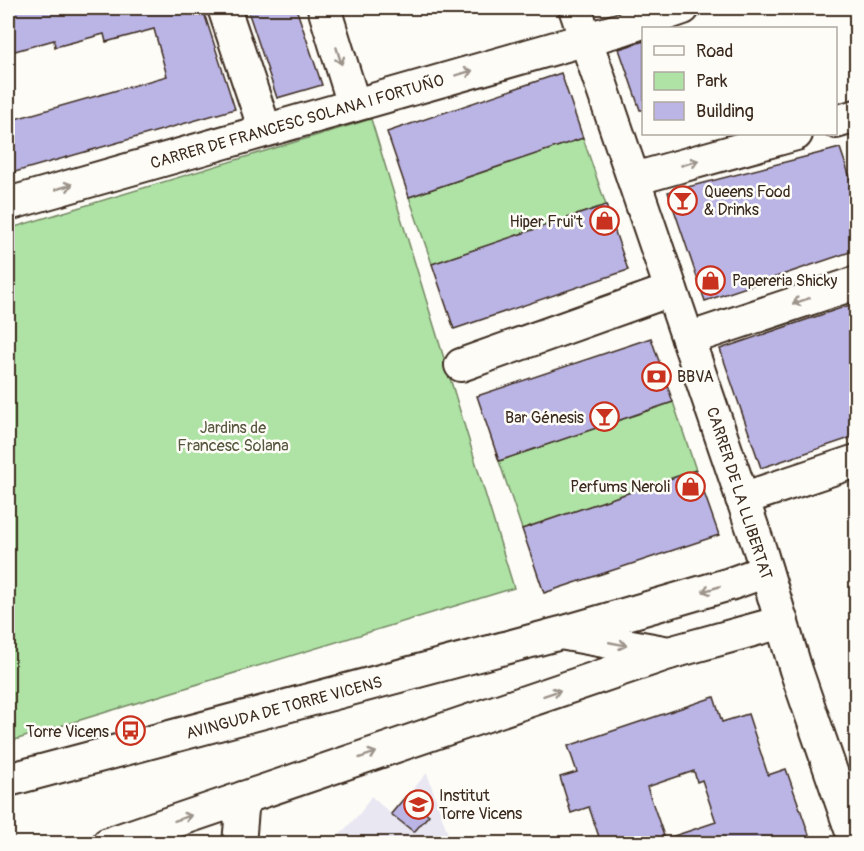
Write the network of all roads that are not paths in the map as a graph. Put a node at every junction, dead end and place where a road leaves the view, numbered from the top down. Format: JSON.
{"nodes":[{"id":1,"x":224,"y":8,"type":"edge"},
{"id":2,"x":324,"y":8,"type":"edge"},
{"id":3,"x":575,"y":8,"type":"edge"},
{"id":4,"x":683,"y":8,"type":"edge"},
{"id":5,"x":586,"y":39,"type":"junction"},
{"id":6,"x":354,"y":105,"type":"junction"},
{"id":7,"x":856,"y":116,"type":"edge"},
{"id":8,"x":837,"y":122,"type":"edge"},
{"id":9,"x":265,"y":130,"type":"junction"},
{"id":10,"x":792,"y":135,"type":"edge"},
{"id":11,"x":634,"y":179,"type":"junction"},
{"id":12,"x":8,"y":204,"type":"edge"},
{"id":13,"x":856,"y":283,"type":"edge"},
{"id":14,"x":671,"y":290,"type":"junction"},
{"id":15,"x":688,"y":339,"type":"junction"},
{"id":16,"x":461,"y":365,"type":"dead end"},
{"id":17,"x":856,"y":461,"type":"edge"},
{"id":18,"x":742,"y":499,"type":"junction"},
{"id":19,"x":766,"y":571,"type":"junction"},
{"id":20,"x":782,"y":622,"type":"junction"},
{"id":21,"x":561,"y":633,"type":"junction"},
{"id":22,"x":669,"y":653,"type":"junction"},
{"id":23,"x":8,"y":780,"type":"edge"},
{"id":24,"x":243,"y":798,"type":"junction"},
{"id":25,"x":108,"y":843,"type":"edge"},
{"id":26,"x":239,"y":843,"type":"edge"},
{"id":27,"x":856,"y":843,"type":"edge"}],
"edges":[{"from":1,"to":9,"type":"street"},
{"from":2,"to":6,"type":"street","one_way":true},
{"from":3,"to":5,"type":"street","name":"CARRER DE LA LLIBERTAT"},
{"from":4,"to":5,"type":"street","name":"CARRER DE FRANCESC SOLANA I FORTUÑO"},
{"from":6,"to":5,"type":"street","name":"CARRER DE FRANCESC SOLANA I FORTUÑO","one_way":true},
{"from":5,"to":11,"type":"street","name":"CARRER DE LA LLIBERTAT"},
{"from":6,"to":9,"type":"street","name":"CARRER DE FRANCESC SOLANA I FORTUÑO"},
{"from":7,"to":8,"type":"street"},
{"from":12,"to":9,"type":"street","name":"CARRER DE FRANCESC SOLANA I FORTUÑO","one_way":true},
{"from":11,"to":10,"type":"street","one_way":true},
{"from":11,"to":14,"type":"street","name":"CARRER DE LA LLIBERTAT"},
{"from":13,"to":15,"type":"street","one_way":true},
{"from":14,"to":15,"type":"street","name":"CARRER DE LA LLIBERTAT"},
{"from":14,"to":16,"type":"street"},
{"from":15,"to":18,"type":"street","name":"CARRER DE LA LLIBERTAT"},
{"from":17,"to":18,"type":"street"},
{"from":18,"to":19,"type":"street","name":"CARRER DE LA LLIBERTAT"},
{"from":19,"to":20,"type":"street","name":"CARRER DE LA LLIBERTAT"},
{"from":19,"to":21,"type":"street","name":"AVINGUDA DE TORRE VICENS","one_way":true},
{"from":20,"to":22,"type":"street","name":"AVINGUDA DE TORRE VICENS"},
{"from":20,"to":27,"type":"street","name":"CARRER DE LA LLIBERTAT"},
{"from":21,"to":22,"type":"street","name":"AVINGUDA DE TORRE VICENS","one_way":true},
{"from":21,"to":23,"type":"street","name":"AVINGUDA DE TORRE VICENS"},
{"from":24,"to":22,"type":"street","name":"AVINGUDA DE TORRE VICENS","one_way":true},
{"from":25,"to":24,"type":"street","name":"AVINGUDA DE TORRE VICENS","one_way":true},
{"from":24,"to":26,"type":"street"}]}
